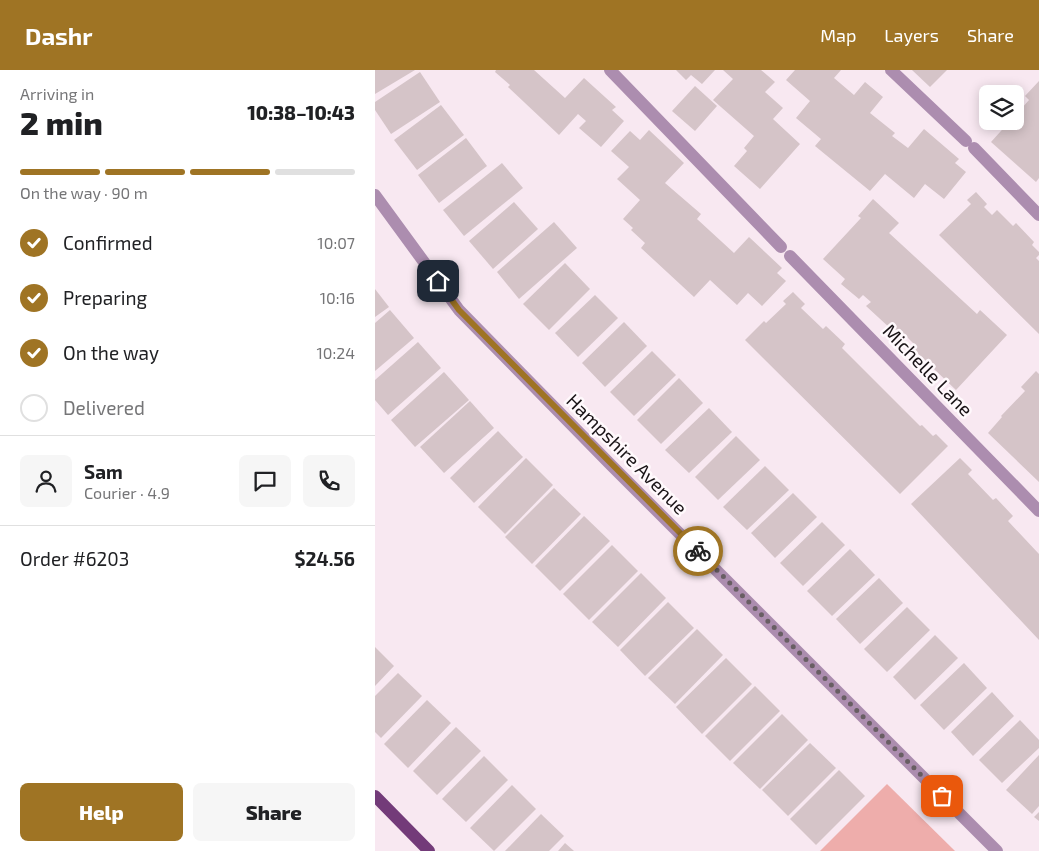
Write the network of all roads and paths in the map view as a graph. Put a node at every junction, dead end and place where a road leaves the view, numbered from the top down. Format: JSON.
{"nodes":[{"id":1,"x":610,"y":70,"type":"edge"},
{"id":2,"x":891,"y":70,"type":"edge"},
{"id":3,"x":375,"y":195,"type":"edge"},
{"id":4,"x":1039,"y":215,"type":"edge"},
{"id":5,"x":1039,"y":511,"type":"edge"},
{"id":6,"x":375,"y":796,"type":"edge"},
{"id":7,"x":429,"y":851,"type":"edge"},
{"id":8,"x":997,"y":851,"type":"edge"}],
"edges":[{"from":1,"to":5,"type":"street","name":"Michelle Lane"},
{"from":2,"to":4,"type":"street"},
{"from":3,"to":8,"type":"street","name":"Hampshire Avenue"},
{"from":6,"to":7,"type":"main road"}]}
